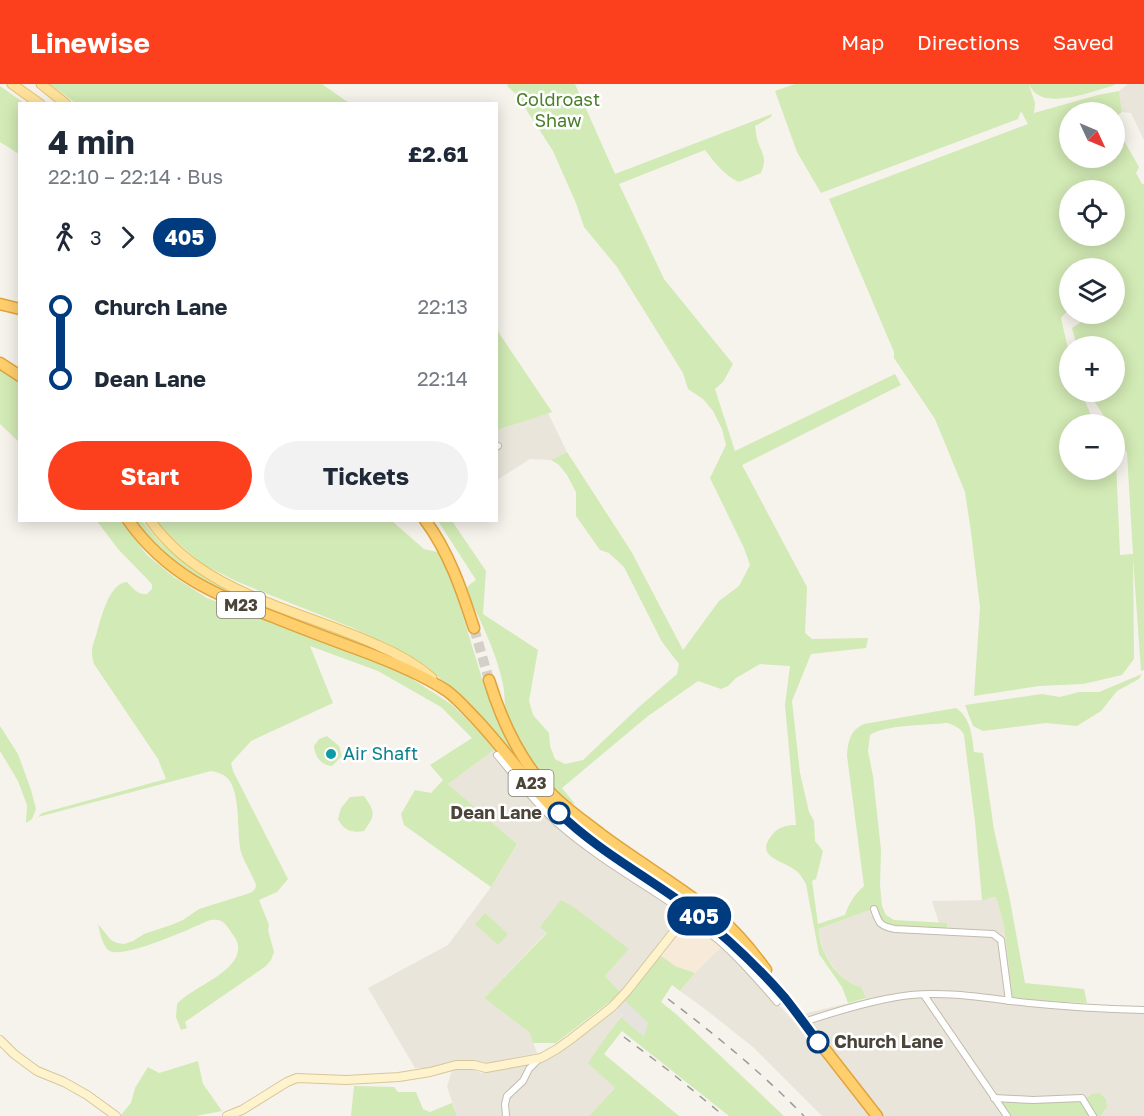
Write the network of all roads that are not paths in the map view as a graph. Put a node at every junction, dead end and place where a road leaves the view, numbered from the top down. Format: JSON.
{"nodes":[{"id":1,"x":12,"y":84,"type":"edge"},
{"id":2,"x":41,"y":84,"type":"edge"},
{"id":3,"x":37,"y":102,"type":"edge"},
{"id":4,"x":64,"y":102,"type":"edge"},
{"id":5,"x":0,"y":303,"type":"edge"},
{"id":6,"x":18,"y":308,"type":"edge"},
{"id":7,"x":0,"y":363,"type":"edge"},
{"id":8,"x":18,"y":375,"type":"edge"},
{"id":9,"x":130,"y":522,"type":"edge"},
{"id":10,"x":152,"y":522,"type":"edge"},
{"id":11,"x":426,"y":522,"type":"edge"},
{"id":12,"x":474,"y":628,"type":"tunnel mouth"},
{"id":13,"x":489,"y":680,"type":"tunnel mouth"},
{"id":14,"x":447,"y":692,"type":"junction"},
{"id":15,"x":497,"y":755,"type":"dead end"},
{"id":16,"x":673,"y":900,"type":"junction"},
{"id":17,"x":694,"y":906,"type":"junction"},
{"id":18,"x":874,"y":909,"type":"dead end"},
{"id":19,"x":682,"y":921,"type":"junction"},
{"id":20,"x":728,"y":946,"type":"junction"},
{"id":21,"x":924,"y":995,"type":"junction"},
{"id":22,"x":780,"y":1000,"type":"junction"},
{"id":23,"x":1009,"y":1001,"type":"junction"},
{"id":24,"x":1144,"y":1010,"type":"edge"},
{"id":25,"x":803,"y":1022,"type":"junction"},
{"id":26,"x":0,"y":1040,"type":"edge"},
{"id":27,"x":541,"y":1058,"type":"junction"},
{"id":28,"x":994,"y":1098,"type":"junction"},
{"id":29,"x":116,"y":1116,"type":"edge"},
{"id":30,"x":227,"y":1116,"type":"edge"},
{"id":31,"x":506,"y":1116,"type":"edge"},
{"id":32,"x":877,"y":1116,"type":"edge"},
{"id":33,"x":1007,"y":1116,"type":"edge"},
{"id":34,"x":1093,"y":1116,"type":"edge"}],
"edges":[{"from":1,"to":3,"type":"main road"},
{"from":2,"to":4,"type":"main road"},
{"from":5,"to":6,"type":"highway"},
{"from":7,"to":8,"type":"highway"},
{"from":9,"to":14,"type":"highway","number":"M23"},
{"from":10,"to":14,"type":"main road","number":"A23"},
{"from":11,"to":12,"type":"highway"},
{"from":13,"to":17,"type":"highway","number":"A23"},
{"from":14,"to":16,"type":"highway","number":"A23"},
{"from":15,"to":16,"type":"street"},
{"from":16,"to":17,"type":"highway","number":"A23"},
{"from":16,"to":19,"type":"street"},
{"from":17,"to":19,"type":"street"},
{"from":17,"to":20,"type":"highway","number":"A23"},
{"from":17,"to":22,"type":"highway","number":"A23"},
{"from":18,"to":23,"type":"street"},
{"from":19,"to":20,"type":"street"},
{"from":19,"to":27,"type":"street"},
{"from":20,"to":22,"type":"highway","number":"A23"},
{"from":21,"to":23,"type":"street"},
{"from":21,"to":25,"type":"street"},
{"from":21,"to":28,"type":"street"},
{"from":22,"to":25,"type":"highway","number":"A23"},
{"from":23,"to":24,"type":"street"},
{"from":25,"to":32,"type":"highway","number":"A23"},
{"from":26,"to":29,"type":"street"},
{"from":27,"to":30,"type":"street"},
{"from":27,"to":31,"type":"street"},
{"from":28,"to":33,"type":"street"},
{"from":28,"to":34,"type":"street"}]}
